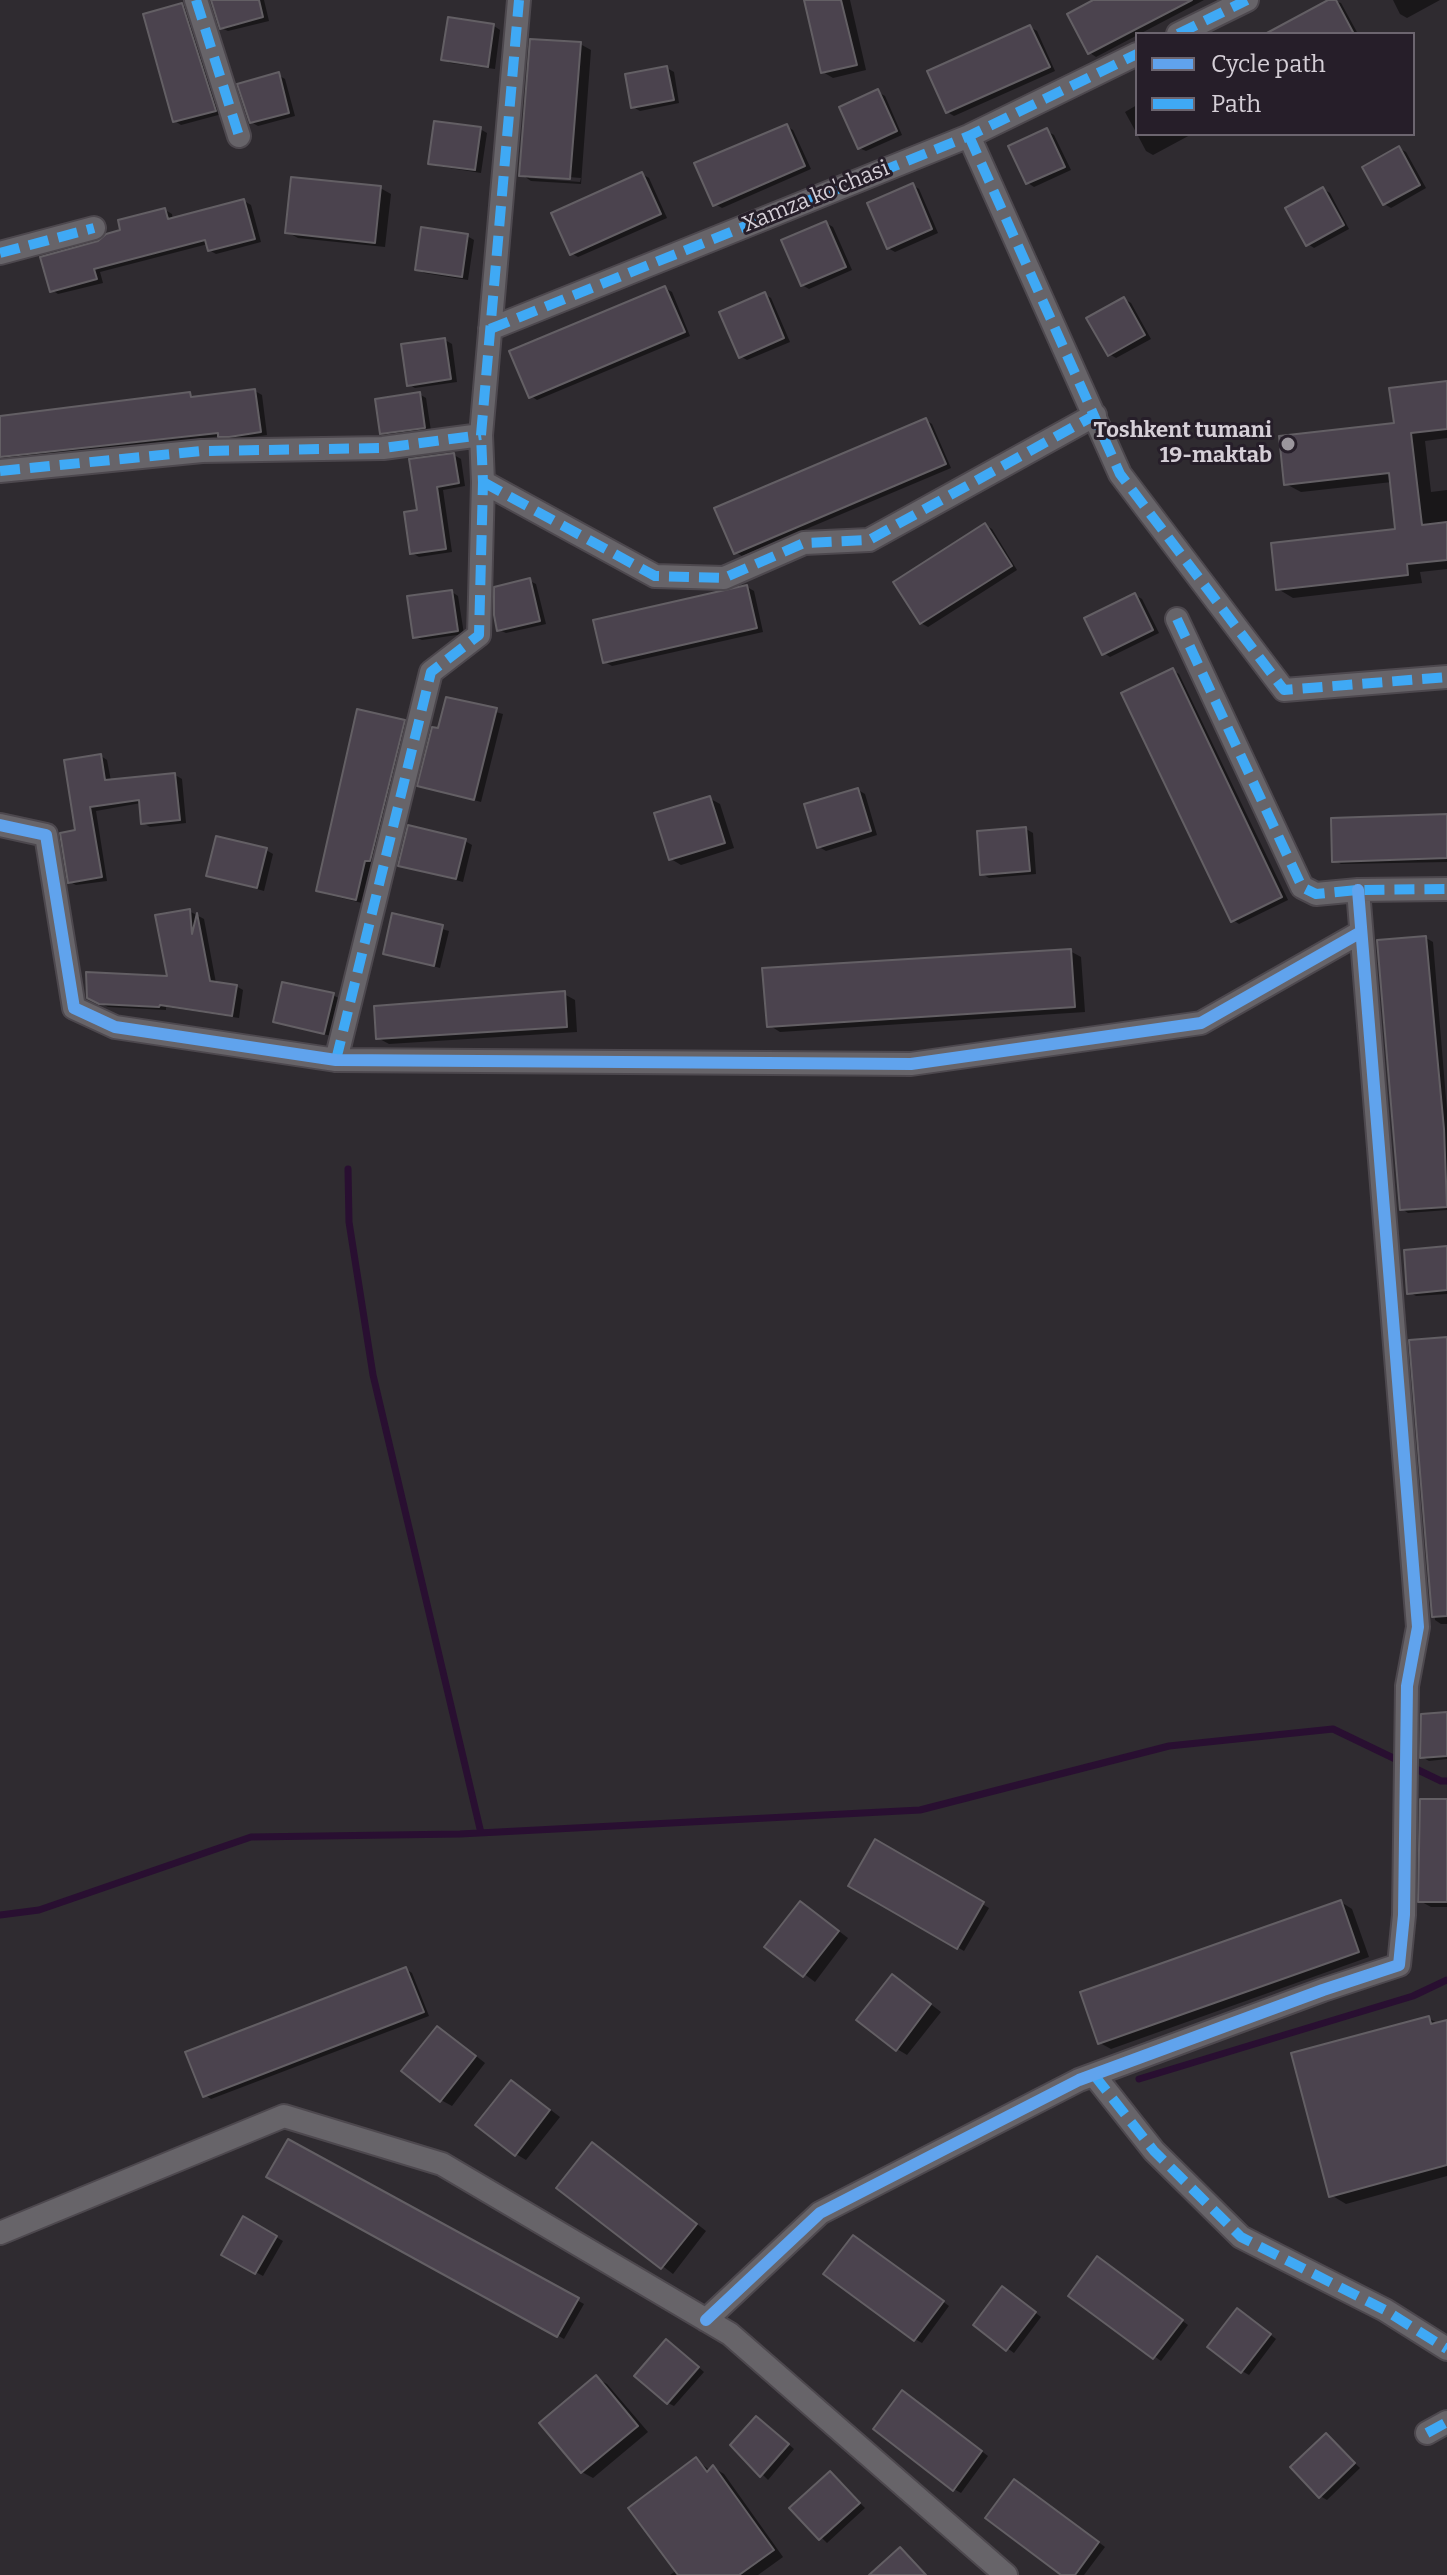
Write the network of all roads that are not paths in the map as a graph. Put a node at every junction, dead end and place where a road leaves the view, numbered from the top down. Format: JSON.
{"nodes":[{"id":1,"x":196,"y":0,"type":"edge"},
{"id":2,"x":519,"y":0,"type":"edge"},
{"id":3,"x":1247,"y":0,"type":"edge"},
{"id":4,"x":1182,"y":32,"type":"edge"},
{"id":5,"x":1135,"y":55,"type":"edge"},
{"id":6,"x":239,"y":136,"type":"dead end"},
{"id":7,"x":969,"y":136,"type":"junction"},
{"id":8,"x":94,"y":228,"type":"dead end"},
{"id":9,"x":0,"y":253,"type":"edge"},
{"id":10,"x":490,"y":329,"type":"junction"},
{"id":11,"x":1095,"y":415,"type":"junction"},
{"id":12,"x":481,"y":435,"type":"junction"},
{"id":13,"x":0,"y":471,"type":"edge"},
{"id":14,"x":483,"y":482,"type":"junction"},
{"id":15,"x":1177,"y":619,"type":"dead end"},
{"id":16,"x":1447,"y":677,"type":"edge"},
{"id":17,"x":0,"y":825,"type":"edge"},
{"id":18,"x":1447,"y":889,"type":"edge"},
{"id":19,"x":1358,"y":890,"type":"junction"},
{"id":20,"x":1361,"y":932,"type":"junction"},
{"id":21,"x":336,"y":1060,"type":"junction"},
{"id":22,"x":1094,"y":2075,"type":"junction"},
{"id":23,"x":0,"y":2233,"type":"edge"},
{"id":24,"x":706,"y":2320,"type":"junction"},
{"id":25,"x":1447,"y":2349,"type":"edge"},
{"id":26,"x":1447,"y":2422,"type":"edge"},
{"id":27,"x":1427,"y":2433,"type":"dead end"},
{"id":28,"x":1006,"y":2575,"type":"edge"}],
"edges":[{"from":1,"to":6,"type":"street"},
{"from":2,"to":10,"type":"street"},
{"from":3,"to":4,"type":"street"},
{"from":5,"to":7,"type":"street","name":"Xamza ko'chasi"},
{"from":7,"to":10,"type":"street","name":"Xamza ko'chasi"},
{"from":7,"to":11,"type":"street"},
{"from":8,"to":9,"type":"street"},
{"from":10,"to":12,"type":"street"},
{"from":11,"to":14,"type":"street"},
{"from":11,"to":16,"type":"street"},
{"from":12,"to":13,"type":"street"},
{"from":12,"to":14,"type":"street"},
{"from":14,"to":21,"type":"street"},
{"from":15,"to":19,"type":"street"},
{"from":17,"to":21,"type":"street"},
{"from":18,"to":19,"type":"street"},
{"from":19,"to":20,"type":"street"},
{"from":20,"to":21,"type":"street"},
{"from":20,"to":22,"type":"street"},
{"from":22,"to":24,"type":"street"},
{"from":22,"to":25,"type":"street"},
{"from":23,"to":24,"type":"street"},
{"from":24,"to":28,"type":"street"},
{"from":26,"to":27,"type":"street"}]}
